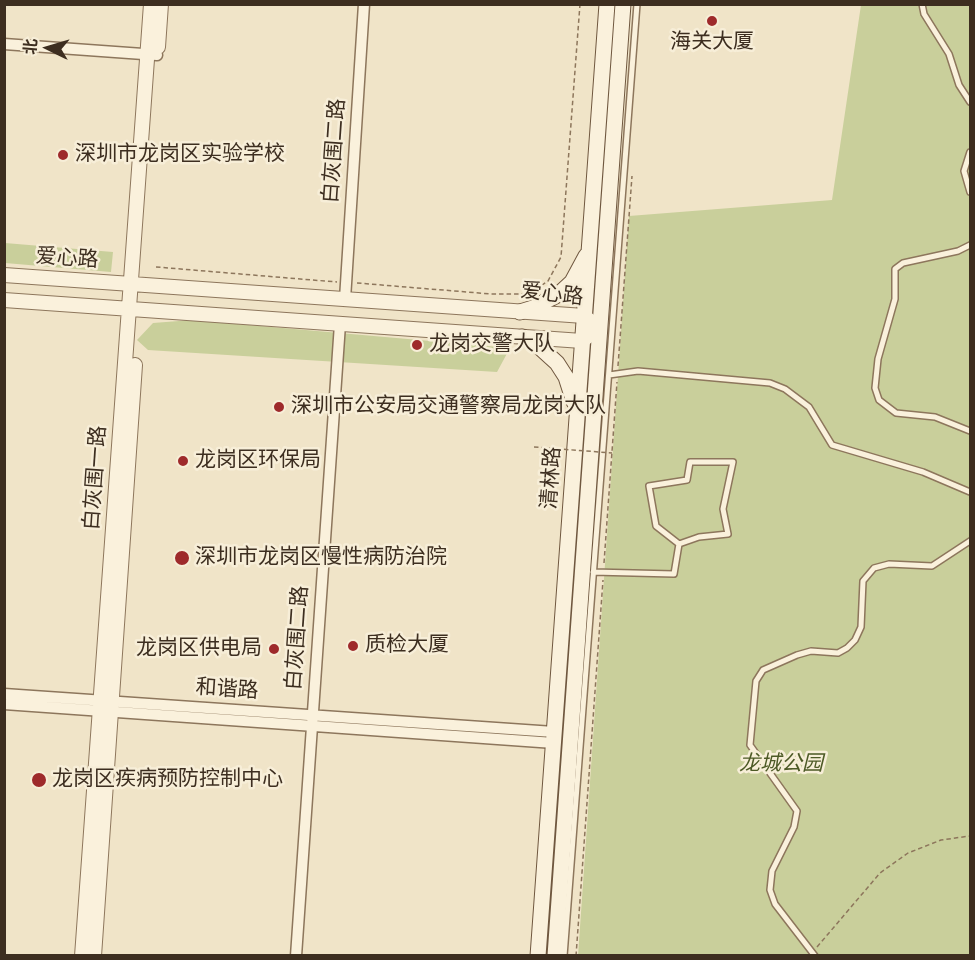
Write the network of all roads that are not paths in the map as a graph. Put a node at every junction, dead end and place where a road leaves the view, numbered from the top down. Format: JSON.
{"nodes":[{"id":1,"x":152,"y":4,"type":"edge"},
{"id":2,"x":161,"y":4,"type":"edge"},
{"id":3,"x":364,"y":4,"type":"edge"},
{"id":4,"x":607,"y":4,"type":"edge"},
{"id":5,"x":623,"y":4,"type":"edge"},
{"id":6,"x":637,"y":4,"type":"edge"},
{"id":7,"x":922,"y":4,"type":"edge"},
{"id":8,"x":4,"y":44,"type":"edge"},
{"id":9,"x":153,"y":55,"type":"junction"},
{"id":10,"x":970,"y":102,"type":"edge"},
{"id":11,"x":970,"y":152,"type":"edge"},
{"id":12,"x":970,"y":192,"type":"edge"},
{"id":13,"x":589,"y":245,"type":"junction"},
{"id":14,"x":970,"y":245,"type":"edge"},
{"id":15,"x":4,"y":275,"type":"edge"},
{"id":16,"x":137,"y":285,"type":"junction"},
{"id":17,"x":345,"y":299,"type":"junction"},
{"id":18,"x":4,"y":300,"type":"edge"},
{"id":19,"x":135,"y":309,"type":"junction"},
{"id":20,"x":520,"y":312,"type":"junction"},
{"id":21,"x":584,"y":316,"type":"junction"},
{"id":22,"x":340,"y":324,"type":"junction"},
{"id":23,"x":600,"y":329,"type":"junction"},
{"id":24,"x":522,"y":337,"type":"junction"},
{"id":25,"x":582,"y":341,"type":"junction"},
{"id":26,"x":609,"y":375,"type":"junction"},
{"id":27,"x":577,"y":417,"type":"junction"},
{"id":28,"x":970,"y":431,"type":"edge"},
{"id":29,"x":970,"y":492,"type":"edge"},
{"id":30,"x":970,"y":541,"type":"edge"},
{"id":31,"x":679,"y":544,"type":"junction"},
{"id":32,"x":588,"y":572,"type":"junction"},
{"id":33,"x":4,"y":693,"type":"edge"},
{"id":34,"x":4,"y":704,"type":"edge"},
{"id":35,"x":106,"y":706,"type":"junction"},
{"id":36,"x":312,"y":721,"type":"junction"},
{"id":37,"x":554,"y":738,"type":"junction"},
{"id":38,"x":814,"y":954,"type":"edge"},
{"id":39,"x":82,"y":956,"type":"edge"},
{"id":40,"x":94,"y":956,"type":"edge"},
{"id":41,"x":296,"y":956,"type":"edge"},
{"id":42,"x":538,"y":956,"type":"edge"},
{"id":43,"x":555,"y":956,"type":"edge"},
{"id":44,"x":564,"y":956,"type":"edge"}],
"edges":[{"from":1,"to":9,"type":"street","name":"白灰围一路"},
{"from":2,"to":9,"type":"street","name":"白灰围一路"},
{"from":3,"to":17,"type":"street","name":"白灰围二路"},
{"from":4,"to":13,"type":"main road","name":"清林路"},
{"from":5,"to":23,"type":"main road","name":"清林路"},
{"from":6,"to":26,"type":"lane"},
{"from":7,"to":10,"type":"lane"},
{"from":8,"to":9,"type":"street"},
{"from":9,"to":16,"type":"street","name":"白灰围一路"},
{"from":11,"to":12,"type":"lane"},
{"from":13,"to":20,"type":"main road"},
{"from":13,"to":21,"type":"main road","name":"清林路"},
{"from":14,"to":28,"type":"lane"},
{"from":15,"to":16,"type":"street","name":"爱心路"},
{"from":16,"to":17,"type":"street","name":"爱心路"},
{"from":16,"to":19,"type":"street","name":"白灰围一路"},
{"from":17,"to":20,"type":"street","name":"爱心路"},
{"from":18,"to":19,"type":"street","name":"爱心路"},
{"from":19,"to":22,"type":"street","name":"爱心路"},
{"from":19,"to":35,"type":"street","name":"白灰围一路"},
{"from":20,"to":21,"type":"street","name":"爱心路"},
{"from":21,"to":23,"type":"street","name":"爱心路"},
{"from":21,"to":25,"type":"main road","name":"清林路"},
{"from":22,"to":24,"type":"street","name":"爱心路"},
{"from":22,"to":36,"type":"street","name":"白灰围二路"},
{"from":23,"to":25,"type":"street","name":"爱心路"},
{"from":23,"to":32,"type":"main road","name":"清林路"},
{"from":24,"to":25,"type":"street","name":"爱心路"},
{"from":24,"to":27,"type":"main road"},
{"from":25,"to":27,"type":"main road","name":"清林路"},
{"from":26,"to":29,"type":"lane"},
{"from":26,"to":32,"type":"lane"},
{"from":27,"to":37,"type":"main road","name":"清林路"},
{"from":30,"to":38,"type":"lane"},
{"from":31,"to":31,"type":"lane"},
{"from":31,"to":32,"type":"lane"},
{"from":32,"to":43,"type":"main road","name":"清林路"},
{"from":32,"to":44,"type":"lane"},
{"from":33,"to":35,"type":"street","name":"和谐路"},
{"from":34,"to":35,"type":"street","name":"和谐路"},
{"from":35,"to":36,"type":"street","name":"和谐路"},
{"from":35,"to":39,"type":"street","name":"白灰围一路"},
{"from":35,"to":40,"type":"street","name":"白灰围一路"},
{"from":36,"to":37,"type":"street","name":"和谐路"},
{"from":36,"to":41,"type":"street","name":"白灰围二路"},
{"from":37,"to":42,"type":"main road","name":"清林路"}]}
